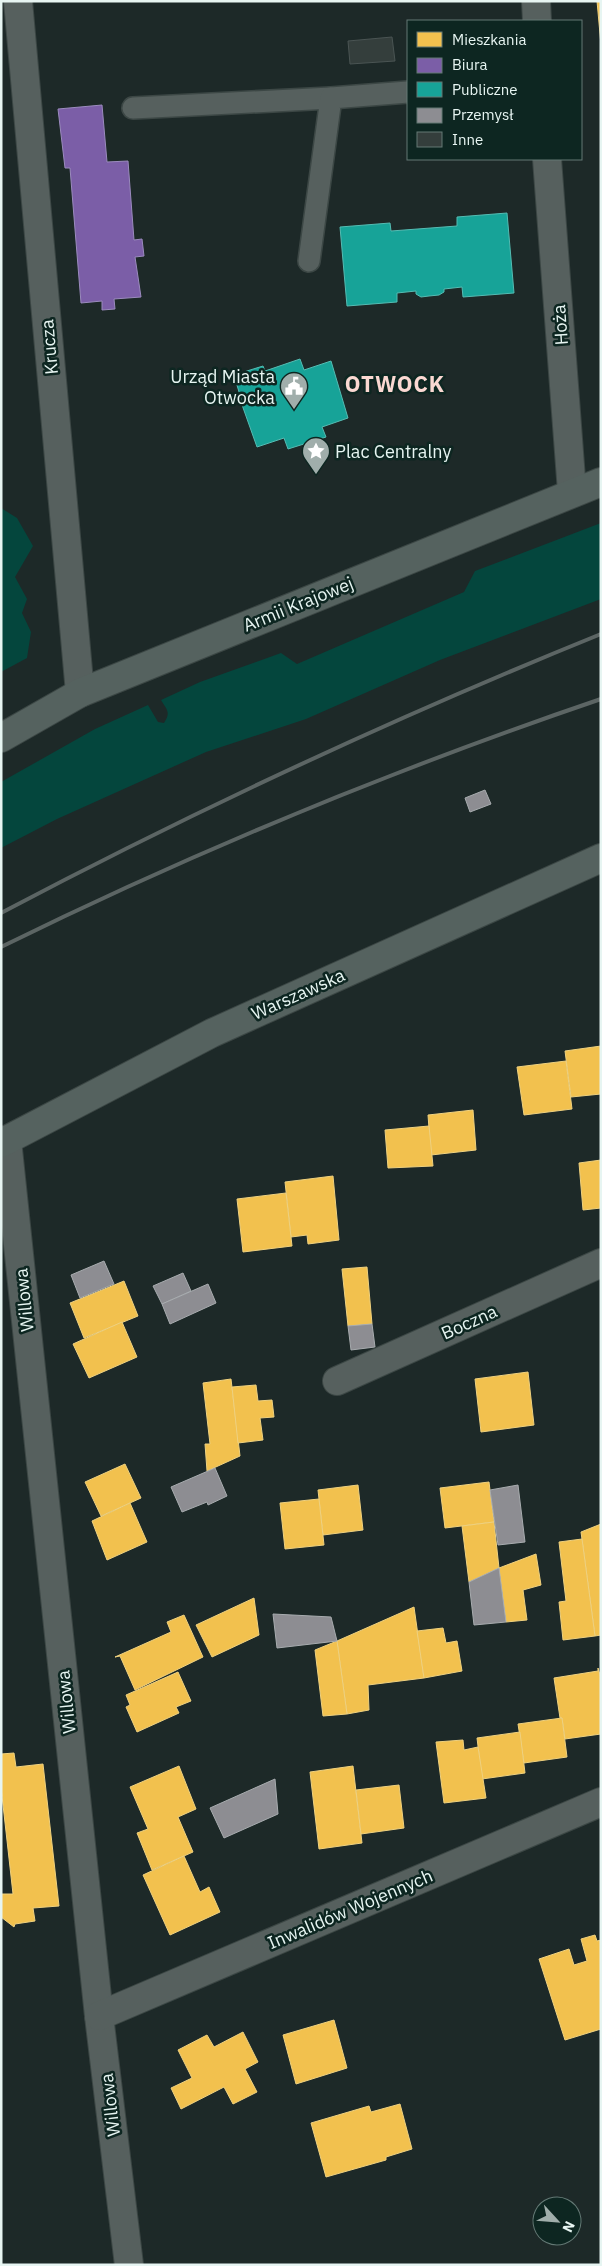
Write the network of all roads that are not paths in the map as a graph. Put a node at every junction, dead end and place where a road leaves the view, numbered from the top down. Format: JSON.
{"nodes":[{"id":1,"x":18,"y":1,"type":"edge"},
{"id":2,"x":536,"y":1,"type":"edge"},
{"id":3,"x":537,"y":20,"type":"edge"},
{"id":4,"x":407,"y":92,"type":"edge"},
{"id":5,"x":331,"y":98,"type":"junction"},
{"id":6,"x":133,"y":108,"type":"dead end"},
{"id":7,"x":547,"y":160,"type":"edge"},
{"id":8,"x":309,"y":261,"type":"dead end"},
{"id":9,"x":601,"y":482,"type":"edge"},
{"id":10,"x":572,"y":492,"type":"junction"},
{"id":11,"x":80,"y":693,"type":"junction"},
{"id":12,"x":1,"y":738,"type":"edge"},
{"id":13,"x":601,"y":858,"type":"edge"},
{"id":14,"x":4,"y":1141,"type":"edge"},
{"id":15,"x":601,"y":1263,"type":"edge"},
{"id":16,"x":337,"y":1381,"type":"dead end"},
{"id":17,"x":601,"y":1802,"type":"edge"},
{"id":18,"x":99,"y":2016,"type":"junction"},
{"id":19,"x":129,"y":2265,"type":"edge"}],
"edges":[{"from":1,"to":11,"type":"street","name":"Krucza"},
{"from":2,"to":3,"type":"street"},
{"from":4,"to":5,"type":"lane"},
{"from":5,"to":6,"type":"lane"},
{"from":5,"to":8,"type":"lane"},
{"from":7,"to":10,"type":"street","name":"Hoża"},
{"from":9,"to":10,"type":"main road","name":"Armii Krajowej"},
{"from":10,"to":11,"type":"main road","name":"Armii Krajowej"},
{"from":11,"to":12,"type":"main road","name":"Armii Krajowej"},
{"from":13,"to":14,"type":"main road","name":"Warszawska"},
{"from":14,"to":18,"type":"street","name":"Willowa"},
{"from":15,"to":16,"type":"street","name":"Boczna"},
{"from":17,"to":18,"type":"street","name":"Inwalidów Wojennych"},
{"from":18,"to":19,"type":"street","name":"Willowa"}]}
